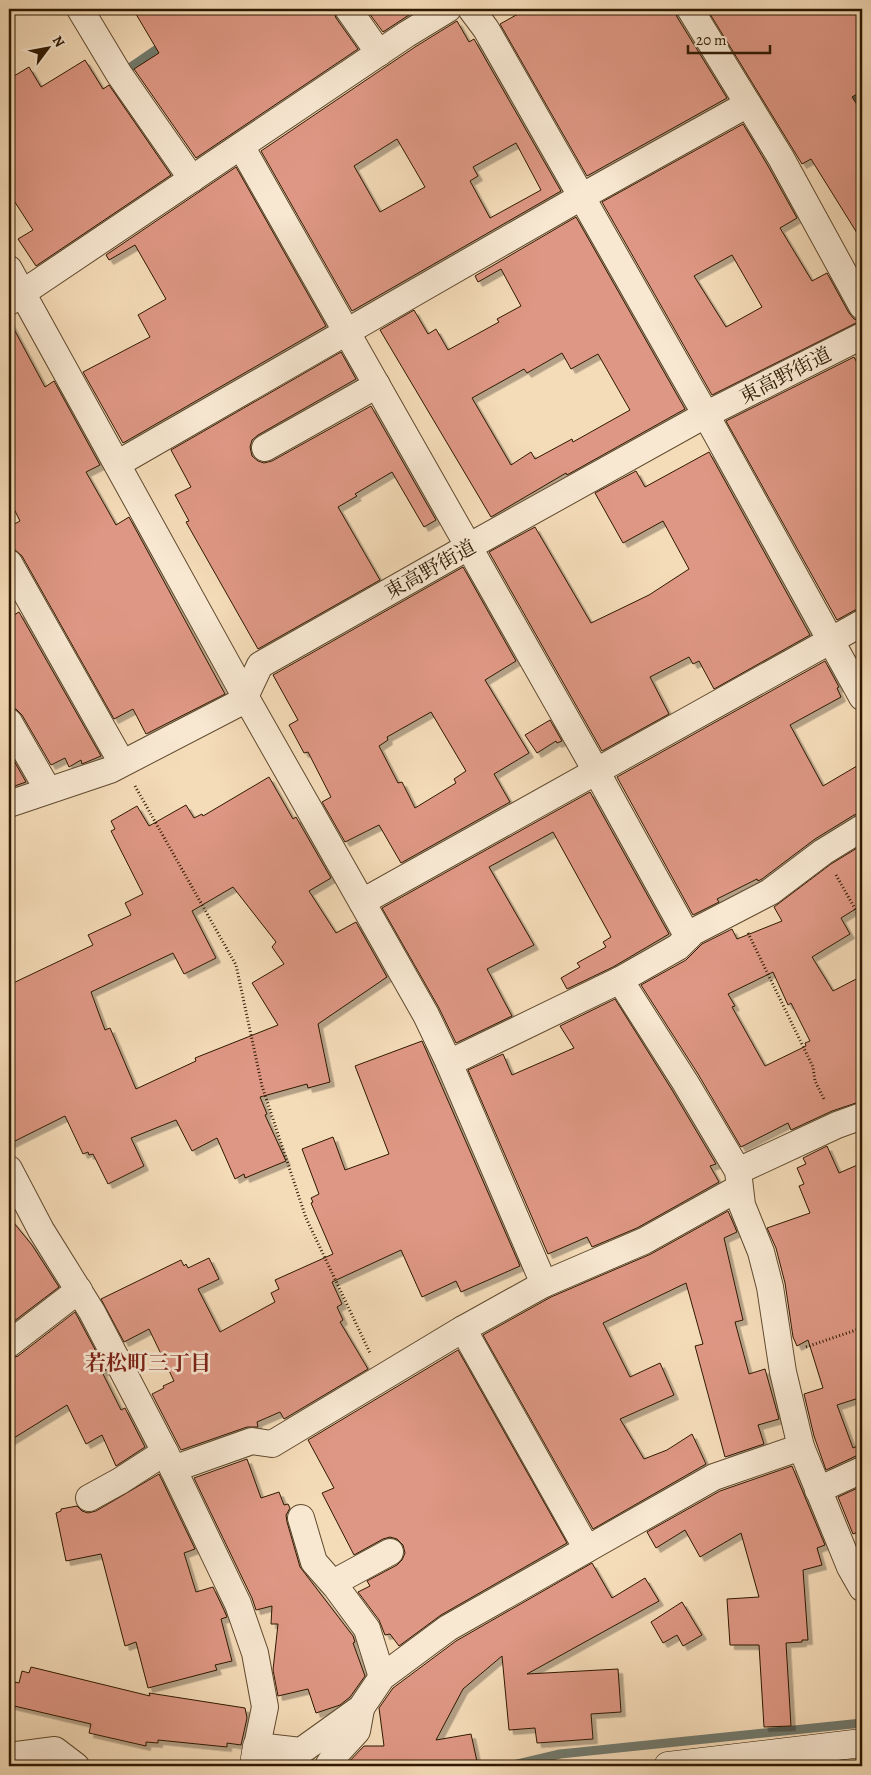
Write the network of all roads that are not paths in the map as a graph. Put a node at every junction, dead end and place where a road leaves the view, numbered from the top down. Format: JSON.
{"nodes":[{"id":1,"x":80,"y":9,"type":"edge"},
{"id":2,"x":348,"y":9,"type":"edge"},
{"id":3,"x":448,"y":9,"type":"edge"},
{"id":4,"x":471,"y":9,"type":"edge"},
{"id":5,"x":690,"y":9,"type":"edge"},
{"id":6,"x":379,"y":53,"type":"junction"},
{"id":7,"x":748,"y":104,"type":"junction"},
{"id":8,"x":241,"y":146,"type":"junction"},
{"id":9,"x":192,"y":179,"type":"junction"},
{"id":10,"x":581,"y":197,"type":"junction"},
{"id":11,"x":9,"y":269,"type":"edge"},
{"id":12,"x":16,"y":298,"type":"edge"},
{"id":13,"x":862,"y":306,"type":"edge"},
{"id":14,"x":347,"y":332,"type":"junction"},
{"id":15,"x":862,"y":336,"type":"edge"},
{"id":16,"x":377,"y":385,"type":"junction"},
{"id":17,"x":706,"y":415,"type":"junction"},
{"id":18,"x":265,"y":448,"type":"dead end"},
{"id":19,"x":117,"y":464,"type":"junction"},
{"id":20,"x":469,"y":547,"type":"junction"},
{"id":21,"x":9,"y":563,"type":"edge"},
{"id":22,"x":862,"y":623,"type":"edge"},
{"id":23,"x":830,"y":641,"type":"junction"},
{"id":24,"x":245,"y":696,"type":"junction"},
{"id":25,"x":862,"y":697,"type":"edge"},
{"id":26,"x":9,"y":722,"type":"edge"},
{"id":27,"x":122,"y":763,"type":"junction"},
{"id":28,"x":596,"y":771,"type":"junction"},
{"id":29,"x":48,"y":790,"type":"junction"},
{"id":30,"x":9,"y":804,"type":"edge"},
{"id":31,"x":862,"y":828,"type":"edge"},
{"id":32,"x":362,"y":902,"type":"junction"},
{"id":33,"x":688,"y":937,"type":"junction"},
{"id":34,"x":620,"y":980,"type":"junction"},
{"id":35,"x":449,"y":1063,"type":"junction"},
{"id":36,"x":862,"y":1116,"type":"edge"},
{"id":37,"x":9,"y":1169,"type":"edge"},
{"id":38,"x":739,"y":1179,"type":"junction"},
{"id":39,"x":544,"y":1284,"type":"junction"},
{"id":40,"x":78,"y":1290,"type":"junction"},
{"id":41,"x":463,"y":1329,"type":"junction"},
{"id":42,"x":9,"y":1344,"type":"edge"},
{"id":43,"x":801,"y":1446,"type":"junction"},
{"id":44,"x":169,"y":1460,"type":"junction"},
{"id":45,"x":862,"y":1470,"type":"edge"},
{"id":46,"x":818,"y":1490,"type":"junction"},
{"id":47,"x":89,"y":1498,"type":"dead end"},
{"id":48,"x":301,"y":1518,"type":"dead end"},
{"id":49,"x":587,"y":1549,"type":"junction"},
{"id":50,"x":390,"y":1552,"type":"dead end"},
{"id":51,"x":333,"y":1583,"type":"junction"},
{"id":52,"x":862,"y":1588,"type":"edge"},
{"id":53,"x":382,"y":1677,"type":"junction"},
{"id":54,"x":362,"y":1708,"type":"junction"},
{"id":55,"x":862,"y":1744,"type":"edge"},
{"id":56,"x":257,"y":1756,"type":"edge"},
{"id":57,"x":9,"y":1758,"type":"edge"},
{"id":58,"x":813,"y":1758,"type":"edge"},
{"id":59,"x":10,"y":1766,"type":"edge"},
{"id":60,"x":76,"y":1766,"type":"edge"},
{"id":61,"x":328,"y":1766,"type":"edge"},
{"id":62,"x":668,"y":1766,"type":"edge"}],
"edges":[{"from":1,"to":9,"type":"street"},
{"from":2,"to":6,"type":"street"},
{"from":3,"to":6,"type":"street"},
{"from":4,"to":10,"type":"street"},
{"from":5,"to":7,"type":"street"},
{"from":6,"to":8,"type":"street"},
{"from":7,"to":10,"type":"street"},
{"from":7,"to":13,"type":"street"},
{"from":8,"to":9,"type":"street"},
{"from":8,"to":14,"type":"street"},
{"from":9,"to":12,"type":"street"},
{"from":10,"to":14,"type":"street"},
{"from":10,"to":17,"type":"street"},
{"from":11,"to":12,"type":"street"},
{"from":12,"to":19,"type":"street"},
{"from":14,"to":16,"type":"street"},
{"from":14,"to":19,"type":"street"},
{"from":15,"to":17,"type":"street","name":"東高野街道"},
{"from":16,"to":18,"type":"street"},
{"from":16,"to":20,"type":"street"},
{"from":17,"to":20,"type":"street","name":"東高野街道"},
{"from":17,"to":23,"type":"street"},
{"from":19,"to":24,"type":"street"},
{"from":20,"to":24,"type":"street","name":"東高野街道"},
{"from":20,"to":28,"type":"street"},
{"from":21,"to":27,"type":"street"},
{"from":22,"to":23,"type":"street"},
{"from":23,"to":25,"type":"street"},
{"from":23,"to":28,"type":"street"},
{"from":24,"to":27,"type":"street","name":"東高野街道"},
{"from":24,"to":32,"type":"street"},
{"from":26,"to":29,"type":"street"},
{"from":27,"to":29,"type":"street","name":"東高野街道"},
{"from":28,"to":32,"type":"street"},
{"from":28,"to":33,"type":"street"},
{"from":29,"to":30,"type":"street","name":"東高野街道"},
{"from":31,"to":33,"type":"street"},
{"from":32,"to":35,"type":"street"},
{"from":33,"to":34,"type":"street"},
{"from":34,"to":35,"type":"street"},
{"from":34,"to":38,"type":"street"},
{"from":35,"to":39,"type":"street"},
{"from":36,"to":38,"type":"street"},
{"from":37,"to":40,"type":"street"},
{"from":38,"to":39,"type":"street"},
{"from":38,"to":43,"type":"street"},
{"from":39,"to":41,"type":"street"},
{"from":40,"to":42,"type":"street"},
{"from":40,"to":44,"type":"street"},
{"from":41,"to":44,"type":"street"},
{"from":41,"to":49,"type":"street"},
{"from":43,"to":46,"type":"street"},
{"from":43,"to":49,"type":"street"},
{"from":44,"to":47,"type":"street"},
{"from":44,"to":56,"type":"street"},
{"from":45,"to":46,"type":"street"},
{"from":46,"to":52,"type":"street"},
{"from":48,"to":51,"type":"street"},
{"from":49,"to":53,"type":"street"},
{"from":50,"to":51,"type":"street"},
{"from":51,"to":53,"type":"street"},
{"from":53,"to":54,"type":"street"},
{"from":54,"to":56,"type":"street"},
{"from":54,"to":61,"type":"street"},
{"from":55,"to":58,"type":"street"},
{"from":57,"to":59,"type":"street"},
{"from":57,"to":60,"type":"street"},
{"from":58,"to":62,"type":"street"}]}
